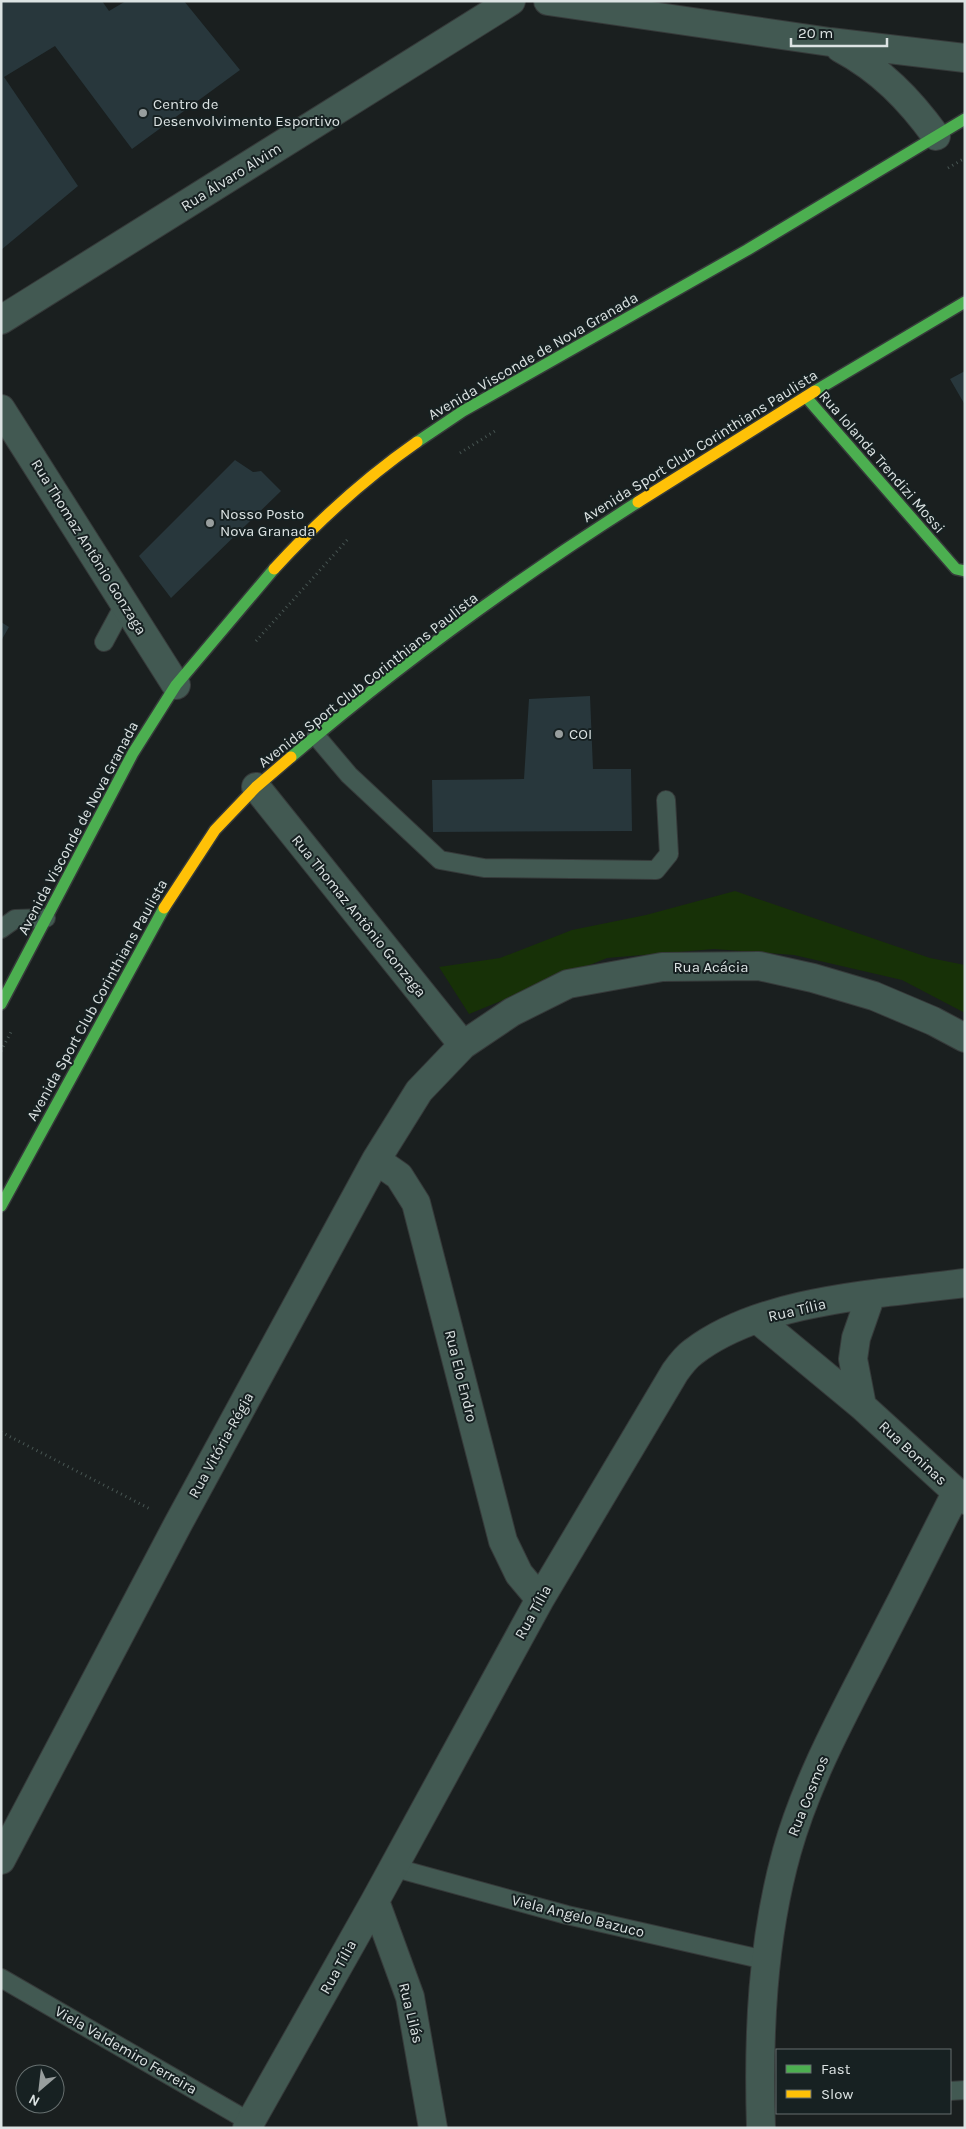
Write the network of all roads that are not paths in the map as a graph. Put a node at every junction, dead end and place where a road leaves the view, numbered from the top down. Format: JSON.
{"nodes":[{"id":1,"x":511,"y":1,"type":"edge"},
{"id":2,"x":548,"y":1,"type":"edge"},
{"id":3,"x":830,"y":42,"type":"junction"},
{"id":4,"x":965,"y":58,"type":"edge"},
{"id":5,"x":965,"y":119,"type":"edge"},
{"id":6,"x":936,"y":136,"type":"junction"},
{"id":7,"x":965,"y":302,"type":"edge"},
{"id":8,"x":1,"y":320,"type":"edge"},
{"id":9,"x":806,"y":397,"type":"junction"},
{"id":10,"x":1,"y":409,"type":"edge"},
{"id":11,"x":962,"y":572,"type":"edge"},
{"id":12,"x":125,"y":603,"type":"junction"},
{"id":13,"x":104,"y":642,"type":"dead end"},
{"id":14,"x":176,"y":685,"type":"junction"},
{"id":15,"x":316,"y":736,"type":"junction"},
{"id":16,"x":256,"y":787,"type":"junction"},
{"id":17,"x":666,"y":800,"type":"dead end"},
{"id":18,"x":46,"y":918,"type":"junction"},
{"id":19,"x":1,"y":929,"type":"edge"},
{"id":20,"x":1,"y":1004,"type":"edge"},
{"id":21,"x":965,"y":1038,"type":"edge"},
{"id":22,"x":463,"y":1046,"type":"junction"},
{"id":23,"x":376,"y":1160,"type":"junction"},
{"id":24,"x":1,"y":1206,"type":"edge"},
{"id":25,"x":965,"y":1283,"type":"edge"},
{"id":26,"x":871,"y":1295,"type":"junction"},
{"id":27,"x":757,"y":1319,"type":"junction"},
{"id":28,"x":862,"y":1406,"type":"junction"},
{"id":29,"x":961,"y":1497,"type":"edge"},
{"id":30,"x":540,"y":1599,"type":"junction"},
{"id":31,"x":1,"y":1860,"type":"edge"},
{"id":32,"x":392,"y":1867,"type":"junction"},
{"id":33,"x":375,"y":1901,"type":"junction"},
{"id":34,"x":765,"y":1960,"type":"junction"},
{"id":35,"x":1,"y":1978,"type":"edge"},
{"id":36,"x":965,"y":2090,"type":"edge"},
{"id":37,"x":951,"y":2091,"type":"edge"},
{"id":38,"x":768,"y":2097,"type":"edge"},
{"id":39,"x":249,"y":2125,"type":"edge"},
{"id":40,"x":433,"y":2128,"type":"edge"},
{"id":41,"x":761,"y":2128,"type":"edge"}],
"edges":[{"from":1,"to":8,"type":"street","name":"Rua Álvaro Alvim"},
{"from":2,"to":3,"type":"street"},
{"from":3,"to":4,"type":"street"},
{"from":3,"to":6,"type":"street"},
{"from":5,"to":6,"type":"main road","name":"Avenida Visconde de Nova Granada"},
{"from":6,"to":14,"type":"main road","name":"Avenida Visconde de Nova Granada"},
{"from":7,"to":9,"type":"main road","name":"Avenida Sport Club Corinthians Paulista"},
{"from":9,"to":11,"type":"main road","name":"Rua Iolanda Trendizi Mossi"},
{"from":9,"to":15,"type":"main road","name":"Avenida Sport Club Corinthians Paulista"},
{"from":10,"to":12,"type":"street","name":"Rua Thomaz Antônio Gonzaga"},
{"from":12,"to":13,"type":"lane"},
{"from":12,"to":14,"type":"street","name":"Rua Thomaz Antônio Gonzaga"},
{"from":14,"to":18,"type":"main road","name":"Avenida Visconde de Nova Granada"},
{"from":15,"to":16,"type":"main road","name":"Avenida Sport Club Corinthians Paulista"},
{"from":15,"to":17,"type":"lane"},
{"from":16,"to":22,"type":"street","name":"Rua Thomaz Antônio Gonzaga"},
{"from":16,"to":24,"type":"main road","name":"Avenida Sport Club Corinthians Paulista"},
{"from":18,"to":19,"type":"lane"},
{"from":18,"to":20,"type":"main road","name":"Avenida Visconde de Nova Granada"},
{"from":21,"to":22,"type":"street","name":"Rua Acácia"},
{"from":22,"to":23,"type":"street","name":"Rua Vitória-Régia"},
{"from":23,"to":30,"type":"street","name":"Rua Elo Endro"},
{"from":23,"to":31,"type":"street","name":"Rua Vitória-Régia"},
{"from":25,"to":26,"type":"street","name":"Rua Tília"},
{"from":26,"to":27,"type":"street","name":"Rua Tília"},
{"from":26,"to":28,"type":"street"},
{"from":27,"to":28,"type":"street","name":"Rua Boninas"},
{"from":27,"to":30,"type":"street","name":"Rua Tília"},
{"from":28,"to":29,"type":"street","name":"Rua Boninas"},
{"from":29,"to":34,"type":"street","name":"Rua Cosmos"},
{"from":30,"to":32,"type":"street","name":"Rua Tília"},
{"from":32,"to":33,"type":"street","name":"Rua Tília"},
{"from":32,"to":34,"type":"lane","name":"Viela Angelo Bazuco"},
{"from":33,"to":39,"type":"street","name":"Rua Tília"},
{"from":33,"to":40,"type":"street","name":"Rua Lilás"},
{"from":34,"to":38,"type":"street","name":"Rua Cosmos"},
{"from":35,"to":39,"type":"lane","name":"Viela Valdemiro Ferreira"},
{"from":36,"to":37,"type":"lane"},
{"from":38,"to":41,"type":"street","name":"Rua Cosmos"}]}
